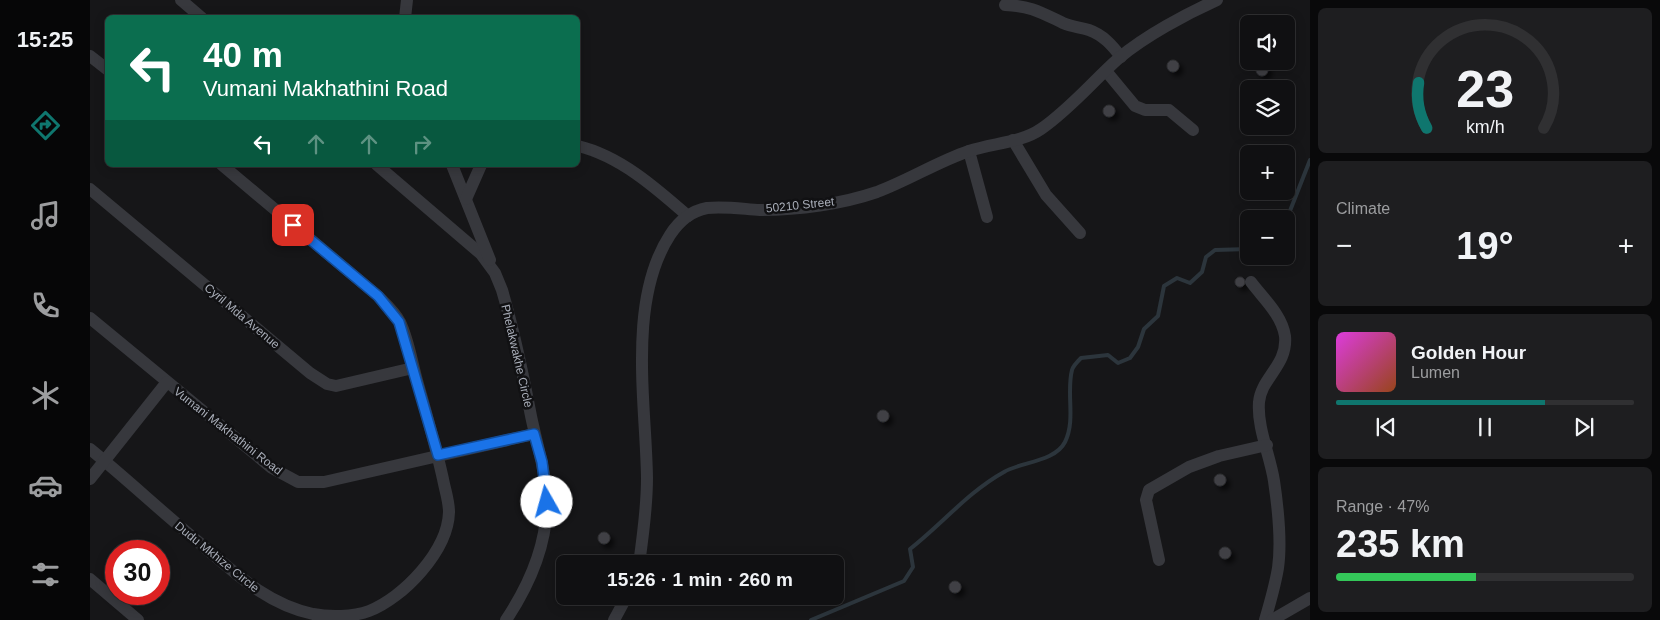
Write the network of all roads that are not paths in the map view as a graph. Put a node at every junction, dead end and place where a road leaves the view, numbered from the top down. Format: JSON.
{"nodes":[{"id":1,"x":181,"y":0,"type":"edge"},
{"id":2,"x":407,"y":0,"type":"edge"},
{"id":3,"x":1211,"y":2,"type":"edge"},
{"id":4,"x":1005,"y":5,"type":"dead end"},
{"id":5,"x":198,"y":15,"type":"edge"},
{"id":6,"x":406,"y":15,"type":"edge"},
{"id":7,"x":90,"y":56,"type":"edge"},
{"id":8,"x":1121,"y":57,"type":"junction"},
{"id":9,"x":105,"y":68,"type":"edge"},
{"id":10,"x":1106,"y":71,"type":"junction"},
{"id":11,"x":1193,"y":130,"type":"dead end"},
{"id":12,"x":1013,"y":140,"type":"junction"},
{"id":13,"x":580,"y":147,"type":"edge"},
{"id":14,"x":969,"y":151,"type":"junction"},
{"id":15,"x":224,"y":167,"type":"edge"},
{"id":16,"x":379,"y":167,"type":"edge"},
{"id":17,"x":453,"y":167,"type":"edge"},
{"id":18,"x":481,"y":167,"type":"edge"},
{"id":19,"x":90,"y":189,"type":"edge"},
{"id":20,"x":466,"y":200,"type":"junction"},
{"id":21,"x":688,"y":216,"type":"junction"},
{"id":22,"x":987,"y":217,"type":"dead end"},
{"id":23,"x":1080,"y":233,"type":"dead end"},
{"id":24,"x":495,"y":273,"type":"junction"},
{"id":25,"x":1251,"y":282,"type":"dead end"},
{"id":26,"x":90,"y":318,"type":"edge"},
{"id":27,"x":413,"y":368,"type":"junction"},
{"id":28,"x":166,"y":382,"type":"junction"},
{"id":29,"x":534,"y":434,"type":"junction"},
{"id":30,"x":1266,"y":445,"type":"junction"},
{"id":31,"x":90,"y":449,"type":"edge"},
{"id":32,"x":438,"y":455,"type":"junction"},
{"id":33,"x":104,"y":461,"type":"junction"},
{"id":34,"x":90,"y":479,"type":"edge"},
{"id":35,"x":640,"y":555,"type":"edge"},
{"id":36,"x":1159,"y":560,"type":"dead end"},
{"id":37,"x":90,"y":579,"type":"edge"},
{"id":38,"x":1310,"y":598,"type":"edge"},
{"id":39,"x":622,"y":605,"type":"edge"},
{"id":40,"x":138,"y":620,"type":"edge"},
{"id":41,"x":506,"y":620,"type":"edge"},
{"id":42,"x":614,"y":620,"type":"edge"},
{"id":43,"x":1265,"y":620,"type":"edge"},
{"id":44,"x":1272,"y":620,"type":"edge"}],
"edges":[{"from":1,"to":5,"type":"street"},
{"from":2,"to":6,"type":"street"},
{"from":3,"to":8,"type":"street","name":"50210 Street"},
{"from":4,"to":8,"type":"street"},
{"from":7,"to":9,"type":"street"},
{"from":8,"to":10,"type":"street","name":"50210 Street"},
{"from":10,"to":11,"type":"street"},
{"from":10,"to":12,"type":"street","name":"50210 Street"},
{"from":12,"to":14,"type":"street","name":"50210 Street"},
{"from":12,"to":23,"type":"street"},
{"from":13,"to":21,"type":"street"},
{"from":14,"to":21,"type":"street","name":"50210 Street"},
{"from":14,"to":22,"type":"street"},
{"from":15,"to":27,"type":"street","name":"Dudu Mkhize Circle"},
{"from":16,"to":24,"type":"street","name":"Phelakwakhe Circle"},
{"from":17,"to":20,"type":"street"},
{"from":18,"to":20,"type":"street"},
{"from":19,"to":27,"type":"street","name":"Cyril Mda Avenue"},
{"from":20,"to":24,"type":"street"},
{"from":21,"to":35,"type":"street","name":"50210 Street"},
{"from":24,"to":29,"type":"street","name":"Phelakwakhe Circle"},
{"from":25,"to":30,"type":"street"},
{"from":26,"to":28,"type":"street","name":"Vumani Makhathini Road"},
{"from":27,"to":32,"type":"street","name":"Dudu Mkhize Circle"},
{"from":28,"to":32,"type":"street","name":"Vumani Makhathini Road"},
{"from":28,"to":33,"type":"street"},
{"from":29,"to":32,"type":"street","name":"Vumani Makhathini Road"},
{"from":29,"to":41,"type":"street","name":"Phelakwakhe Circle"},
{"from":30,"to":36,"type":"street"},
{"from":30,"to":43,"type":"street"},
{"from":31,"to":33,"type":"street","name":"Dudu Mkhize Circle"},
{"from":32,"to":33,"type":"street","name":"Dudu Mkhize Circle"},
{"from":33,"to":34,"type":"street"},
{"from":37,"to":40,"type":"street"},
{"from":38,"to":44,"type":"street"},
{"from":39,"to":42,"type":"street"}]}
